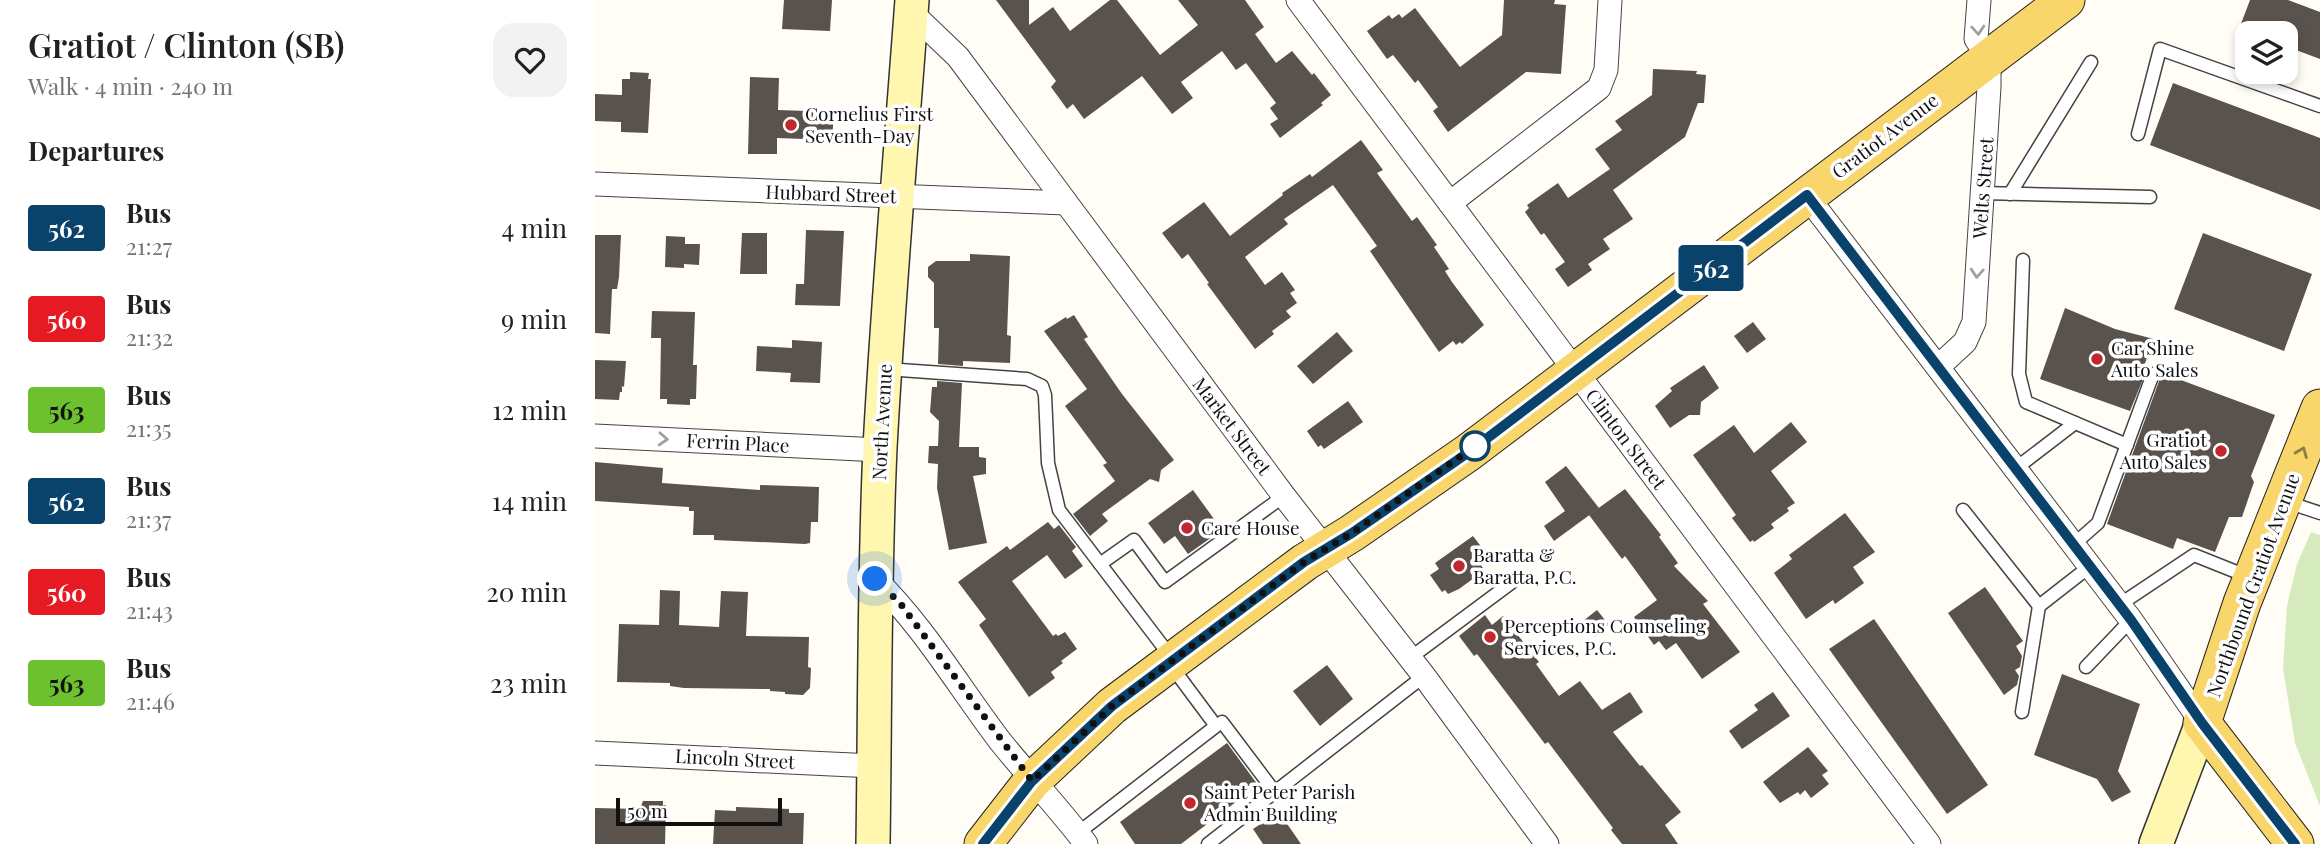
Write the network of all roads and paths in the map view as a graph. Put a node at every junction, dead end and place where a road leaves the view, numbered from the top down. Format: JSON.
{"nodes":[{"id":1,"x":1298,"y":0,"type":"edge"},
{"id":2,"x":1609,"y":0,"type":"edge"},
{"id":3,"x":1979,"y":0,"type":"edge"},
{"id":4,"x":2066,"y":0,"type":"edge"},
{"id":5,"x":912,"y":6,"type":"edge"},
{"id":6,"x":1989,"y":58,"type":"junction"},
{"id":7,"x":2091,"y":62,"type":"dead end"},
{"id":8,"x":2320,"y":106,"type":"edge"},
{"id":9,"x":2138,"y":134,"type":"dead end"},
{"id":10,"x":595,"y":184,"type":"edge"},
{"id":11,"x":1982,"y":193,"type":"junction"},
{"id":12,"x":2010,"y":194,"type":"junction"},
{"id":13,"x":1807,"y":195,"type":"junction"},
{"id":14,"x":896,"y":197,"type":"junction"},
{"id":15,"x":2150,"y":197,"type":"dead end"},
{"id":16,"x":1066,"y":203,"type":"junction"},
{"id":17,"x":1450,"y":203,"type":"junction"},
{"id":18,"x":2024,"y":260,"type":"dead end"},
{"id":19,"x":1939,"y":366,"type":"junction"},
{"id":20,"x":884,"y":369,"type":"junction"},
{"id":21,"x":1576,"y":370,"type":"junction"},
{"id":22,"x":2153,"y":374,"type":"dead end"},
{"id":23,"x":2320,"y":408,"type":"edge"},
{"id":24,"x":2075,"y":423,"type":"junction"},
{"id":25,"x":595,"y":436,"type":"edge"},
{"id":26,"x":2127,"y":445,"type":"junction"},
{"id":27,"x":880,"y":450,"type":"junction"},
{"id":28,"x":2015,"y":469,"type":"junction"},
{"id":29,"x":1284,"y":496,"type":"junction"},
{"id":30,"x":2283,"y":500,"type":"junction"},
{"id":31,"x":1963,"y":510,"type":"dead end"},
{"id":32,"x":2320,"y":513,"type":"edge"},
{"id":33,"x":2073,"y":546,"type":"junction"},
{"id":34,"x":1325,"y":550,"type":"junction"},
{"id":35,"x":1100,"y":564,"type":"junction"},
{"id":36,"x":2089,"y":567,"type":"junction"},
{"id":37,"x":2252,"y":578,"type":"junction"},
{"id":38,"x":875,"y":579,"type":"junction"},
{"id":39,"x":1515,"y":580,"type":"dead end"},
{"id":40,"x":2039,"y":606,"type":"junction"},
{"id":41,"x":2125,"y":612,"type":"junction"},
{"id":42,"x":1172,"y":662,"type":"junction"},
{"id":43,"x":1417,"y":667,"type":"junction"},
{"id":44,"x":2086,"y":667,"type":"dead end"},
{"id":45,"x":2022,"y":712,"type":"dead end"},
{"id":46,"x":1222,"y":722,"type":"dead end"},
{"id":47,"x":2202,"y":723,"type":"junction"},
{"id":48,"x":595,"y":752,"type":"edge"},
{"id":49,"x":874,"y":766,"type":"junction"},
{"id":50,"x":1032,"y":781,"type":"junction"},
{"id":51,"x":1274,"y":791,"type":"junction"},
{"id":52,"x":1082,"y":839,"type":"edge"},
{"id":53,"x":873,"y":844,"type":"edge"},
{"id":54,"x":983,"y":844,"type":"edge"},
{"id":55,"x":1208,"y":844,"type":"edge"},
{"id":56,"x":1547,"y":844,"type":"edge"},
{"id":57,"x":1929,"y":844,"type":"edge"},
{"id":58,"x":2156,"y":844,"type":"edge"},
{"id":59,"x":2295,"y":844,"type":"edge"}],
"edges":[{"from":1,"to":17,"type":"street","name":"Clinton Street"},
{"from":2,"to":17,"type":"street"},
{"from":3,"to":6,"type":"street","name":"Welts Street","one_way":true},
{"from":4,"to":6,"type":"main road","name":"Gratiot Avenue"},
{"from":5,"to":14,"type":"main road","name":"North Avenue"},
{"from":5,"to":16,"type":"street","name":"Market Street"},
{"from":6,"to":11,"type":"street","name":"Welts Street"},
{"from":6,"to":13,"type":"main road","name":"Gratiot Avenue"},
{"from":7,"to":12,"type":"lane"},
{"from":8,"to":9,"type":"lane"},
{"from":10,"to":14,"type":"street","name":"Hubbard Street"},
{"from":11,"to":12,"type":"lane"},
{"from":11,"to":19,"type":"street","name":"Welts Street","one_way":true},
{"from":12,"to":15,"type":"lane"},
{"from":13,"to":19,"type":"street"},
{"from":13,"to":21,"type":"main road","name":"Gratiot Avenue"},
{"from":14,"to":16,"type":"street","name":"Hubbard Street"},
{"from":14,"to":20,"type":"main road","name":"North Avenue"},
{"from":16,"to":29,"type":"street","name":"Market Street"},
{"from":17,"to":21,"type":"street","name":"Clinton Street"},
{"from":18,"to":24,"type":"lane"},
{"from":19,"to":28,"type":"street"},
{"from":20,"to":27,"type":"main road","name":"North Avenue"},
{"from":20,"to":35,"type":"lane"},
{"from":21,"to":34,"type":"main road","name":"Gratiot Avenue"},
{"from":21,"to":57,"type":"street","name":"Clinton Street"},
{"from":22,"to":26,"type":"lane"},
{"from":30,"to":23,"type":"main road","name":"Northbound Gratiot Avenue","one_way":true},
{"from":24,"to":26,"type":"lane"},
{"from":24,"to":28,"type":"lane"},
{"from":25,"to":27,"type":"street","name":"Ferrin Place","one_way":true},
{"from":26,"to":33,"type":"lane"},
{"from":27,"to":38,"type":"main road","name":"North Avenue"},
{"from":28,"to":33,"type":"street"},
{"from":29,"to":34,"type":"street","name":"Market Street"},
{"from":29,"to":35,"type":"lane"},
{"from":30,"to":32,"type":"lane"},
{"from":30,"to":37,"type":"main road","name":"Northbound Gratiot Avenue"},
{"from":31,"to":40,"type":"lane"},
{"from":33,"to":36,"type":"street"},
{"from":34,"to":42,"type":"main road","name":"Gratiot Avenue"},
{"from":34,"to":43,"type":"street","name":"Market Street"},
{"from":35,"to":42,"type":"lane"},
{"from":36,"to":40,"type":"lane"},
{"from":36,"to":41,"type":"street"},
{"from":37,"to":41,"type":"lane"},
{"from":37,"to":47,"type":"main road","name":"Northbound Gratiot Avenue"},
{"from":38,"to":49,"type":"main road","name":"North Avenue"},
{"from":38,"to":50,"type":"street"},
{"from":39,"to":43,"type":"lane"},
{"from":40,"to":45,"type":"lane"},
{"from":41,"to":44,"type":"lane"},
{"from":41,"to":47,"type":"street"},
{"from":42,"to":50,"type":"main road","name":"Gratiot Avenue"},
{"from":42,"to":52,"type":"lane"},
{"from":43,"to":51,"type":"lane"},
{"from":43,"to":56,"type":"street","name":"Market Street"},
{"from":46,"to":51,"type":"lane"},
{"from":47,"to":58,"type":"main road"},
{"from":47,"to":59,"type":"main road"},
{"from":48,"to":49,"type":"street","name":"Lincoln Street"},
{"from":49,"to":53,"type":"main road","name":"North Avenue"},
{"from":50,"to":52,"type":"street"},
{"from":50,"to":54,"type":"main road","name":"Gratiot Avenue"},
{"from":51,"to":55,"type":"lane"}]}
